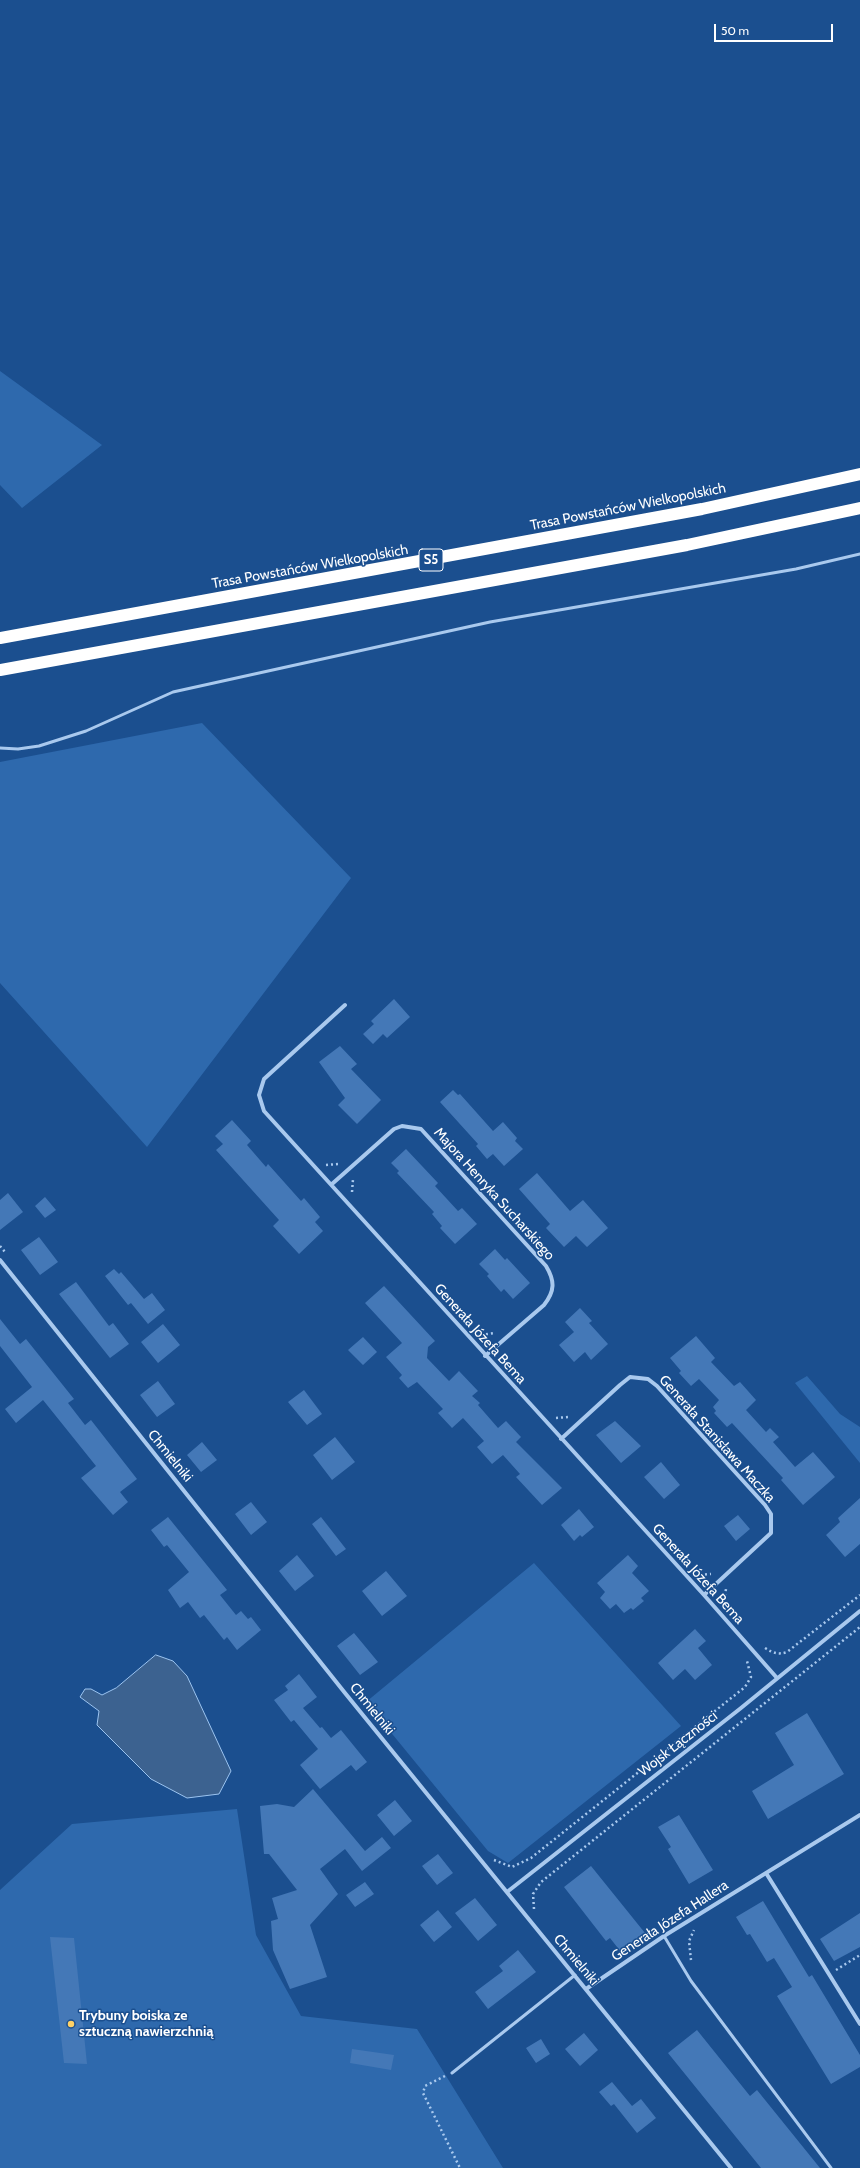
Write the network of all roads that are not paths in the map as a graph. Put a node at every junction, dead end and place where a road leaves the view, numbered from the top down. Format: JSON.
{"nodes":[{"id":1,"x":860,"y":474,"type":"edge"},
{"id":2,"x":860,"y":508,"type":"edge"},
{"id":3,"x":860,"y":554,"type":"edge"},
{"id":4,"x":0,"y":638,"type":"edge"},
{"id":5,"x":0,"y":670,"type":"edge"},
{"id":6,"x":0,"y":748,"type":"edge"},
{"id":7,"x":345,"y":1006,"type":"dead end"},
{"id":8,"x":332,"y":1184,"type":"junction"},
{"id":9,"x":0,"y":1260,"type":"edge"},
{"id":10,"x":485,"y":1356,"type":"junction"},
{"id":11,"x":561,"y":1439,"type":"junction"},
{"id":12,"x":704,"y":1595,"type":"junction"},
{"id":13,"x":860,"y":1611,"type":"edge"},
{"id":14,"x":777,"y":1678,"type":"junction"},
{"id":15,"x":860,"y":1815,"type":"edge"},
{"id":16,"x":766,"y":1873,"type":"junction"},
{"id":17,"x":507,"y":1892,"type":"junction"},
{"id":18,"x":664,"y":1936,"type":"junction"},
{"id":19,"x":575,"y":1975,"type":"junction"},
{"id":20,"x":586,"y":1989,"type":"junction"},
{"id":21,"x":860,"y":2024,"type":"edge"},
{"id":22,"x":452,"y":2073,"type":"road end"},
{"id":23,"x":732,"y":2168,"type":"edge"},
{"id":24,"x":830,"y":2168,"type":"edge"}],
"edges":[{"from":1,"to":4,"type":"highway","name":"Trasa Powstańców Wielkopolskich","number":"S5"},
{"from":2,"to":5,"type":"highway","number":"S5"},
{"from":3,"to":6,"type":"lane"},
{"from":7,"to":8,"type":"street","name":"Generała Józefa Bema"},
{"from":8,"to":10,"type":"street","name":"Generała Józefa Bema"},
{"from":8,"to":10,"type":"street","name":"Majora Henryka Sucharskiego"},
{"from":9,"to":17,"type":"street","name":"Chmielniki"},
{"from":10,"to":11,"type":"street","name":"Generała Józefa Bema"},
{"from":11,"to":12,"type":"street","name":"Generała Józefa Bema"},
{"from":11,"to":12,"type":"street","name":"Generała Stanisława Maczka"},
{"from":12,"to":14,"type":"street","name":"Generała Józefa Bema"},
{"from":13,"to":14,"type":"street","name":"Wojsk Łączności"},
{"from":14,"to":17,"type":"street","name":"Wojsk Łączności"},
{"from":15,"to":16,"type":"street","name":"Generała Józefa Hallera"},
{"from":16,"to":18,"type":"street","name":"Generała Józefa Hallera"},
{"from":16,"to":21,"type":"street"},
{"from":17,"to":19,"type":"street","name":"Chmielniki"},
{"from":18,"to":20,"type":"street","name":"Generała Józefa Hallera"},
{"from":18,"to":24,"type":"lane"},
{"from":19,"to":20,"type":"street","name":"Chmielniki"},
{"from":19,"to":22,"type":"lane"},
{"from":20,"to":23,"type":"street","name":"Chmielniki"}]}
